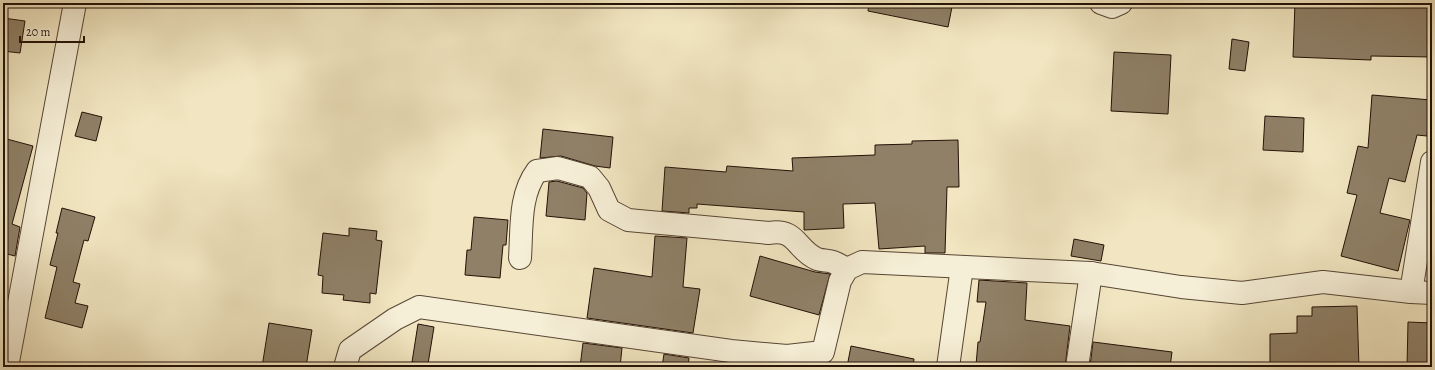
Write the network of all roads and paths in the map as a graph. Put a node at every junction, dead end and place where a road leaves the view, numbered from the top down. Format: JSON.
{"nodes":[{"id":1,"x":75,"y":3,"type":"edge"},
{"id":2,"x":1101,"y":3,"type":"edge"},
{"id":3,"x":1121,"y":3,"type":"edge"},
{"id":4,"x":1432,"y":162,"type":"edge"},
{"id":5,"x":520,"y":258,"type":"dead end"},
{"id":6,"x":962,"y":267,"type":"junction"},
{"id":7,"x":847,"y":269,"type":"junction"},
{"id":8,"x":1090,"y":274,"type":"junction"},
{"id":9,"x":1410,"y":292,"type":"junction"},
{"id":10,"x":1432,"y":293,"type":"edge"},
{"id":11,"x":7,"y":367,"type":"edge"},
{"id":12,"x":345,"y":367,"type":"edge"},
{"id":13,"x":948,"y":367,"type":"edge"},
{"id":14,"x":1077,"y":367,"type":"edge"}],
"edges":[{"from":1,"to":11,"type":"street"},
{"from":2,"to":3,"type":"street"},
{"from":4,"to":9,"type":"street"},
{"from":5,"to":7,"type":"street"},
{"from":6,"to":7,"type":"street"},
{"from":6,"to":8,"type":"street"},
{"from":6,"to":13,"type":"street"},
{"from":7,"to":12,"type":"street"},
{"from":8,"to":9,"type":"street"},
{"from":8,"to":14,"type":"street"},
{"from":9,"to":10,"type":"street"}]}
